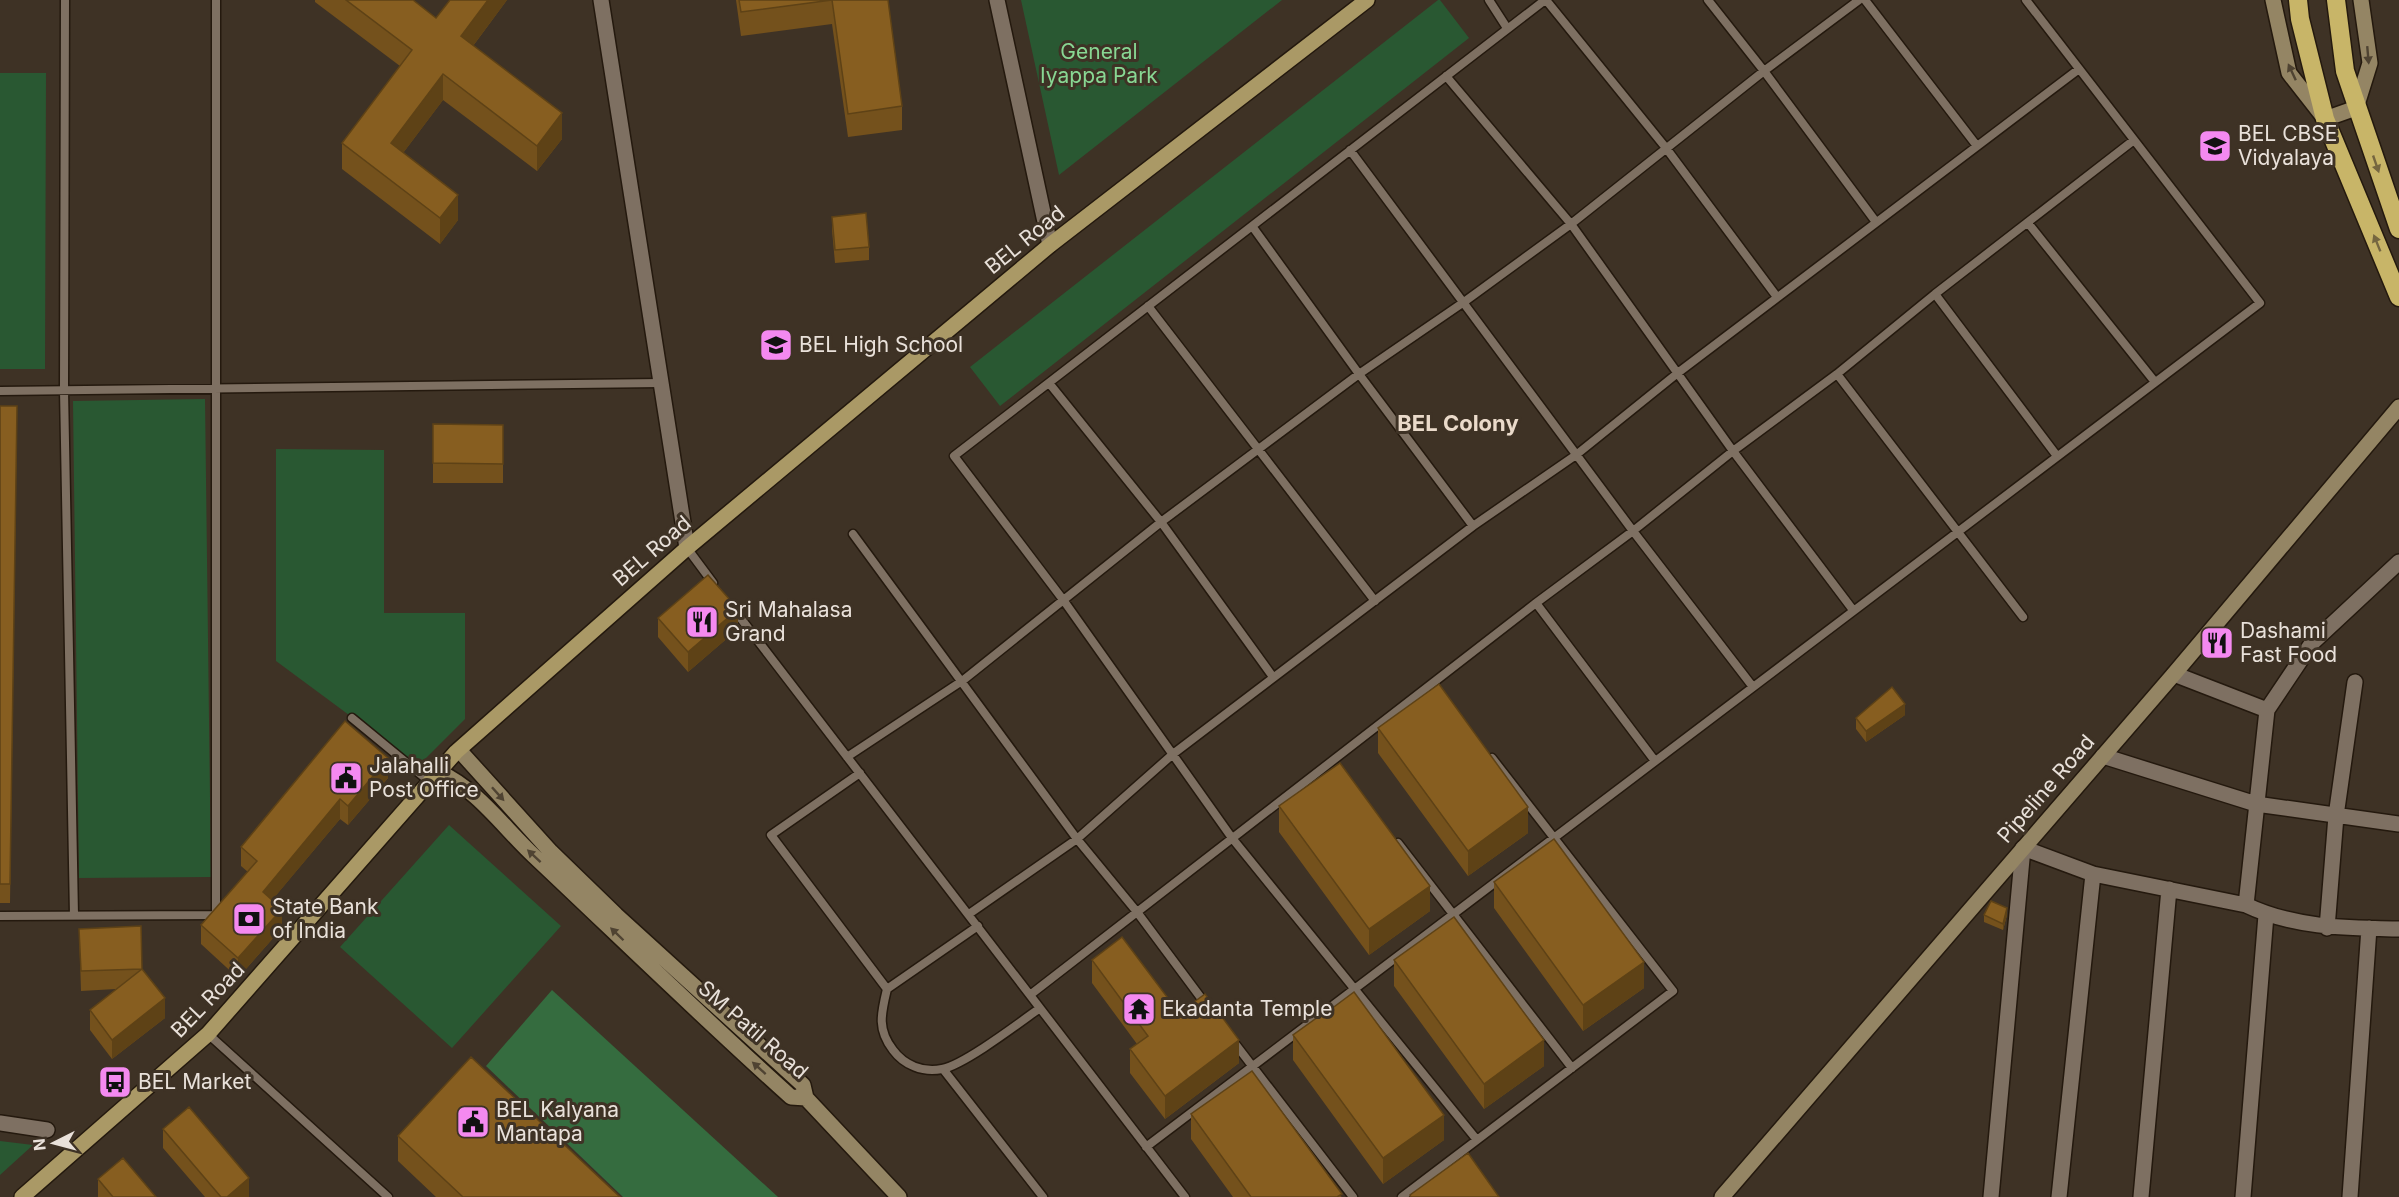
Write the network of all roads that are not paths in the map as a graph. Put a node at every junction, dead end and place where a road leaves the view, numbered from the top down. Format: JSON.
{"nodes":[{"id":1,"x":65,"y":0,"type":"edge"},
{"id":2,"x":216,"y":0,"type":"edge"},
{"id":3,"x":601,"y":0,"type":"edge"},
{"id":4,"x":997,"y":0,"type":"edge"},
{"id":5,"x":1367,"y":0,"type":"edge"},
{"id":6,"x":1489,"y":0,"type":"edge"},
{"id":7,"x":1546,"y":0,"type":"edge"},
{"id":8,"x":1708,"y":0,"type":"edge"},
{"id":9,"x":1859,"y":0,"type":"edge"},
{"id":10,"x":1865,"y":0,"type":"edge"},
{"id":11,"x":2026,"y":0,"type":"edge"},
{"id":12,"x":2273,"y":0,"type":"edge"},
{"id":13,"x":2298,"y":0,"type":"edge"},
{"id":14,"x":2336,"y":0,"type":"edge"},
{"id":15,"x":2361,"y":0,"type":"edge"},
{"id":16,"x":1507,"y":28,"type":"junction"},
{"id":17,"x":2079,"y":69,"type":"junction"},
{"id":18,"x":1764,"y":71,"type":"junction"},
{"id":19,"x":1446,"y":76,"type":"junction"},
{"id":20,"x":2356,"y":108,"type":"junction"},
{"id":21,"x":2325,"y":119,"type":"junction"},
{"id":22,"x":2134,"y":140,"type":"junction"},
{"id":23,"x":1977,"y":146,"type":"junction"},
{"id":24,"x":1666,"y":148,"type":"junction"},
{"id":25,"x":1350,"y":150,"type":"junction"},
{"id":26,"x":1876,"y":222,"type":"junction"},
{"id":27,"x":2028,"y":223,"type":"junction"},
{"id":28,"x":1571,"y":224,"type":"junction"},
{"id":29,"x":1252,"y":226,"type":"junction"},
{"id":30,"x":2399,"y":229,"type":"edge"},
{"id":31,"x":1050,"y":245,"type":"junction"},
{"id":32,"x":1935,"y":294,"type":"junction"},
{"id":33,"x":1777,"y":297,"type":"junction"},
{"id":34,"x":2399,"y":297,"type":"edge"},
{"id":35,"x":1464,"y":302,"type":"junction"},
{"id":36,"x":1148,"y":306,"type":"junction"},
{"id":37,"x":1678,"y":372,"type":"junction"},
{"id":38,"x":1359,"y":374,"type":"junction"},
{"id":39,"x":1837,"y":374,"type":"junction"},
{"id":40,"x":2155,"y":382,"type":"junction"},
{"id":41,"x":661,"y":383,"type":"junction"},
{"id":42,"x":1049,"y":383,"type":"junction"},
{"id":43,"x":215,"y":388,"type":"junction"},
{"id":44,"x":64,"y":390,"type":"junction"},
{"id":45,"x":0,"y":391,"type":"edge"},
{"id":46,"x":2399,"y":406,"type":"edge"},
{"id":47,"x":1259,"y":449,"type":"junction"},
{"id":48,"x":1733,"y":451,"type":"junction"},
{"id":49,"x":1576,"y":455,"type":"junction"},
{"id":50,"x":2057,"y":456,"type":"junction"},
{"id":51,"x":1161,"y":522,"type":"junction"},
{"id":52,"x":1473,"y":526,"type":"junction"},
{"id":53,"x":1633,"y":531,"type":"junction"},
{"id":54,"x":1959,"y":531,"type":"junction"},
{"id":55,"x":853,"y":534,"type":"dead end"},
{"id":56,"x":687,"y":548,"type":"junction"},
{"id":57,"x":2399,"y":562,"type":"edge"},
{"id":58,"x":722,"y":594,"type":"edge"},
{"id":59,"x":1375,"y":601,"type":"junction"},
{"id":60,"x":728,"y":602,"type":"edge"},
{"id":61,"x":1064,"y":602,"type":"junction"},
{"id":62,"x":1536,"y":603,"type":"junction"},
{"id":63,"x":1853,"y":610,"type":"junction"},
{"id":64,"x":2024,"y":617,"type":"dead end"},
{"id":65,"x":2174,"y":674,"type":"junction"},
{"id":66,"x":1273,"y":677,"type":"junction"},
{"id":67,"x":962,"y":681,"type":"junction"},
{"id":68,"x":2355,"y":682,"type":"dead end"},
{"id":69,"x":1432,"y":683,"type":"junction"},
{"id":70,"x":1753,"y":687,"type":"junction"},
{"id":71,"x":1440,"y":692,"type":"edge"},
{"id":72,"x":2267,"y":710,"type":"junction"},
{"id":73,"x":352,"y":718,"type":"dead end"},
{"id":74,"x":1483,"y":747,"type":"edge"},
{"id":75,"x":459,"y":750,"type":"junction"},
{"id":76,"x":1173,"y":754,"type":"junction"},
{"id":77,"x":2103,"y":756,"type":"junction"},
{"id":78,"x":847,"y":757,"type":"junction"},
{"id":79,"x":1333,"y":760,"type":"junction"},
{"id":80,"x":1655,"y":761,"type":"junction"},
{"id":81,"x":1340,"y":769,"type":"edge"},
{"id":82,"x":860,"y":773,"type":"junction"},
{"id":83,"x":434,"y":777,"type":"junction"},
{"id":84,"x":2256,"y":804,"type":"junction"},
{"id":85,"x":2336,"y":816,"type":"junction"},
{"id":86,"x":2399,"y":825,"type":"edge"},
{"id":87,"x":1390,"y":832,"type":"edge"},
{"id":88,"x":1555,"y":837,"type":"junction"},
{"id":89,"x":1077,"y":838,"type":"junction"},
{"id":90,"x":1232,"y":838,"type":"junction"},
{"id":91,"x":2023,"y":848,"type":"junction"},
{"id":92,"x":2093,"y":874,"type":"junction"},
{"id":93,"x":2169,"y":889,"type":"junction"},
{"id":94,"x":2246,"y":905,"type":"junction"},
{"id":95,"x":1137,"y":912,"type":"junction"},
{"id":96,"x":969,"y":914,"type":"junction"},
{"id":97,"x":1454,"y":914,"type":"junction"},
{"id":98,"x":74,"y":915,"type":"junction"},
{"id":99,"x":2266,"y":915,"type":"junction"},
{"id":100,"x":0,"y":916,"type":"edge"},
{"id":101,"x":978,"y":927,"type":"junction"},
{"id":102,"x":2327,"y":927,"type":"junction"},
{"id":103,"x":2369,"y":928,"type":"junction"},
{"id":104,"x":2399,"y":929,"type":"edge"},
{"id":105,"x":887,"y":989,"type":"junction"},
{"id":106,"x":1354,"y":989,"type":"junction"},
{"id":107,"x":1030,"y":995,"type":"junction"},
{"id":108,"x":1040,"y":1008,"type":"junction"},
{"id":109,"x":1211,"y":1012,"type":"edge"},
{"id":110,"x":1225,"y":1030,"type":"edge"},
{"id":111,"x":208,"y":1034,"type":"junction"},
{"id":112,"x":1252,"y":1066,"type":"junction"},
{"id":113,"x":1572,"y":1068,"type":"junction"},
{"id":114,"x":943,"y":1069,"type":"junction"},
{"id":115,"x":806,"y":1098,"type":"junction"},
{"id":116,"x":0,"y":1123,"type":"edge"},
{"id":117,"x":47,"y":1130,"type":"dead end"},
{"id":118,"x":1477,"y":1140,"type":"junction"},
{"id":119,"x":1146,"y":1146,"type":"junction"},
{"id":120,"x":1737,"y":1179,"type":"junction"},
{"id":121,"x":22,"y":1197,"type":"edge"},
{"id":122,"x":388,"y":1197,"type":"edge"},
{"id":123,"x":898,"y":1197,"type":"edge"},
{"id":124,"x":1043,"y":1197,"type":"edge"},
{"id":125,"x":1185,"y":1197,"type":"edge"},
{"id":126,"x":1353,"y":1197,"type":"edge"},
{"id":127,"x":1402,"y":1197,"type":"edge"},
{"id":128,"x":1722,"y":1197,"type":"edge"},
{"id":129,"x":1736,"y":1197,"type":"edge"},
{"id":130,"x":1991,"y":1197,"type":"edge"},
{"id":131,"x":2059,"y":1197,"type":"edge"},
{"id":132,"x":2140,"y":1197,"type":"edge"},
{"id":133,"x":2243,"y":1197,"type":"edge"},
{"id":134,"x":2350,"y":1197,"type":"edge"}],
"edges":[{"from":1,"to":44,"type":"lane"},
{"from":2,"to":43,"type":"lane"},
{"from":3,"to":41,"type":"street"},
{"from":4,"to":31,"type":"street"},
{"from":5,"to":31,"type":"main road","name":"BEL Road"},
{"from":6,"to":16,"type":"lane"},
{"from":7,"to":16,"type":"lane"},
{"from":7,"to":24,"type":"lane"},
{"from":8,"to":18,"type":"lane"},
{"from":9,"to":18,"type":"lane"},
{"from":10,"to":23,"type":"lane"},
{"from":11,"to":17,"type":"lane"},
{"from":21,"to":12,"type":"street","one_way":true},
{"from":13,"to":21,"type":"highway"},
{"from":14,"to":20,"type":"highway"},
{"from":15,"to":20,"type":"street","one_way":true},
{"from":16,"to":19,"type":"lane"},
{"from":17,"to":22,"type":"lane"},
{"from":17,"to":23,"type":"lane"},
{"from":18,"to":24,"type":"lane"},
{"from":18,"to":26,"type":"lane"},
{"from":19,"to":25,"type":"lane"},
{"from":19,"to":28,"type":"lane"},
{"from":20,"to":21,"type":"street"},
{"from":20,"to":30,"type":"highway","one_way":true},
{"from":34,"to":21,"type":"highway","one_way":true},
{"from":22,"to":27,"type":"lane"},
{"from":22,"to":40,"type":"lane"},
{"from":23,"to":26,"type":"lane"},
{"from":24,"to":28,"type":"lane"},
{"from":24,"to":33,"type":"lane"},
{"from":25,"to":29,"type":"lane"},
{"from":25,"to":35,"type":"lane"},
{"from":26,"to":33,"type":"lane"},
{"from":27,"to":32,"type":"lane"},
{"from":27,"to":40,"type":"lane"},
{"from":28,"to":35,"type":"lane"},
{"from":28,"to":37,"type":"lane"},
{"from":29,"to":36,"type":"lane"},
{"from":29,"to":38,"type":"lane"},
{"from":31,"to":56,"type":"main road","name":"BEL Road"},
{"from":32,"to":39,"type":"lane"},
{"from":32,"to":50,"type":"lane"},
{"from":33,"to":37,"type":"lane"},
{"from":35,"to":38,"type":"lane"},
{"from":35,"to":49,"type":"lane"},
{"from":36,"to":42,"type":"lane"},
{"from":36,"to":47,"type":"lane"},
{"from":37,"to":48,"type":"lane"},
{"from":37,"to":49,"type":"lane"},
{"from":38,"to":47,"type":"lane"},
{"from":38,"to":52,"type":"lane"},
{"from":39,"to":48,"type":"lane"},
{"from":39,"to":54,"type":"lane"},
{"from":40,"to":50,"type":"lane"},
{"from":41,"to":43,"type":"lane"},
{"from":41,"to":56,"type":"street"},
{"from":42,"to":51,"type":"lane"},
{"from":42,"to":61,"type":"lane"},
{"from":43,"to":44,"type":"lane"},
{"from":43,"to":98,"type":"lane"},
{"from":44,"to":45,"type":"lane"},
{"from":44,"to":98,"type":"lane"},
{"from":46,"to":65,"type":"street","name":"Pipeline Road"},
{"from":47,"to":51,"type":"lane"},
{"from":47,"to":59,"type":"lane"},
{"from":48,"to":53,"type":"lane"},
{"from":48,"to":63,"type":"lane"},
{"from":49,"to":52,"type":"lane"},
{"from":49,"to":53,"type":"lane"},
{"from":50,"to":54,"type":"lane"},
{"from":51,"to":61,"type":"lane"},
{"from":51,"to":66,"type":"lane"},
{"from":52,"to":59,"type":"lane"},
{"from":53,"to":62,"type":"lane"},
{"from":53,"to":70,"type":"lane"},
{"from":54,"to":63,"type":"lane"},
{"from":54,"to":64,"type":"lane"},
{"from":55,"to":67,"type":"lane"},
{"from":56,"to":58,"type":"lane"},
{"from":56,"to":75,"type":"main road","name":"BEL Road"},
{"from":57,"to":72,"type":"street"},
{"from":59,"to":66,"type":"lane"},
{"from":60,"to":78,"type":"lane"},
{"from":61,"to":67,"type":"lane"},
{"from":61,"to":76,"type":"lane"},
{"from":62,"to":69,"type":"lane"},
{"from":62,"to":80,"type":"lane"},
{"from":63,"to":70,"type":"lane"},
{"from":65,"to":72,"type":"street"},
{"from":65,"to":77,"type":"street","name":"Pipeline Road"},
{"from":66,"to":76,"type":"lane"},
{"from":67,"to":78,"type":"lane"},
{"from":67,"to":89,"type":"lane"},
{"from":68,"to":85,"type":"street"},
{"from":69,"to":71,"type":"lane"},
{"from":69,"to":79,"type":"lane"},
{"from":70,"to":80,"type":"lane"},
{"from":72,"to":84,"type":"street"},
{"from":73,"to":83,"type":"lane"},
{"from":74,"to":88,"type":"lane"},
{"from":75,"to":83,"type":"main road","name":"BEL Road"},
{"from":75,"to":115,"type":"street","one_way":true},
{"from":76,"to":89,"type":"lane"},
{"from":76,"to":90,"type":"lane"},
{"from":77,"to":84,"type":"street"},
{"from":77,"to":91,"type":"street","name":"Pipeline Road"},
{"from":78,"to":82,"type":"lane"},
{"from":79,"to":81,"type":"lane"},
{"from":79,"to":90,"type":"lane"},
{"from":80,"to":88,"type":"lane"},
{"from":82,"to":96,"type":"lane"},
{"from":82,"to":105,"type":"lane"},
{"from":83,"to":111,"type":"main road","name":"BEL Road"},
{"from":115,"to":83,"type":"street","name":"SM Patil Road","one_way":true},
{"from":84,"to":85,"type":"street"},
{"from":84,"to":94,"type":"street"},
{"from":85,"to":86,"type":"street"},
{"from":85,"to":102,"type":"street"},
{"from":87,"to":97,"type":"lane"},
{"from":88,"to":97,"type":"lane"},
{"from":88,"to":113,"type":"lane"},
{"from":89,"to":95,"type":"lane"},
{"from":89,"to":96,"type":"lane"},
{"from":90,"to":95,"type":"lane"},
{"from":90,"to":106,"type":"lane"},
{"from":91,"to":92,"type":"street"},
{"from":91,"to":120,"type":"street","name":"Pipeline Road"},
{"from":91,"to":130,"type":"street"},
{"from":92,"to":93,"type":"street"},
{"from":92,"to":131,"type":"street"},
{"from":93,"to":94,"type":"street"},
{"from":93,"to":132,"type":"street"},
{"from":94,"to":99,"type":"street"},
{"from":95,"to":107,"type":"lane"},
{"from":95,"to":109,"type":"lane"},
{"from":96,"to":101,"type":"lane"},
{"from":97,"to":106,"type":"lane"},
{"from":97,"to":113,"type":"lane"},
{"from":98,"to":100,"type":"lane"},
{"from":99,"to":102,"type":"street"},
{"from":99,"to":133,"type":"street"},
{"from":101,"to":105,"type":"lane"},
{"from":101,"to":107,"type":"lane"},
{"from":102,"to":103,"type":"street"},
{"from":103,"to":104,"type":"street"},
{"from":103,"to":134,"type":"street"},
{"from":105,"to":114,"type":"lane"},
{"from":106,"to":112,"type":"lane"},
{"from":106,"to":118,"type":"lane"},
{"from":107,"to":108,"type":"lane"},
{"from":108,"to":114,"type":"lane"},
{"from":108,"to":119,"type":"lane"},
{"from":110,"to":112,"type":"lane"},
{"from":111,"to":121,"type":"main road","name":"BEL Road"},
{"from":111,"to":122,"type":"lane"},
{"from":112,"to":119,"type":"lane"},
{"from":112,"to":126,"type":"lane"},
{"from":113,"to":118,"type":"lane"},
{"from":114,"to":124,"type":"lane"},
{"from":115,"to":123,"type":"street","name":"SM Patil Road"},
{"from":116,"to":117,"type":"street"},
{"from":118,"to":127,"type":"lane"},
{"from":119,"to":125,"type":"lane"},
{"from":120,"to":128,"type":"street","name":"Pipeline Road"},
{"from":120,"to":129,"type":"street"}]}
